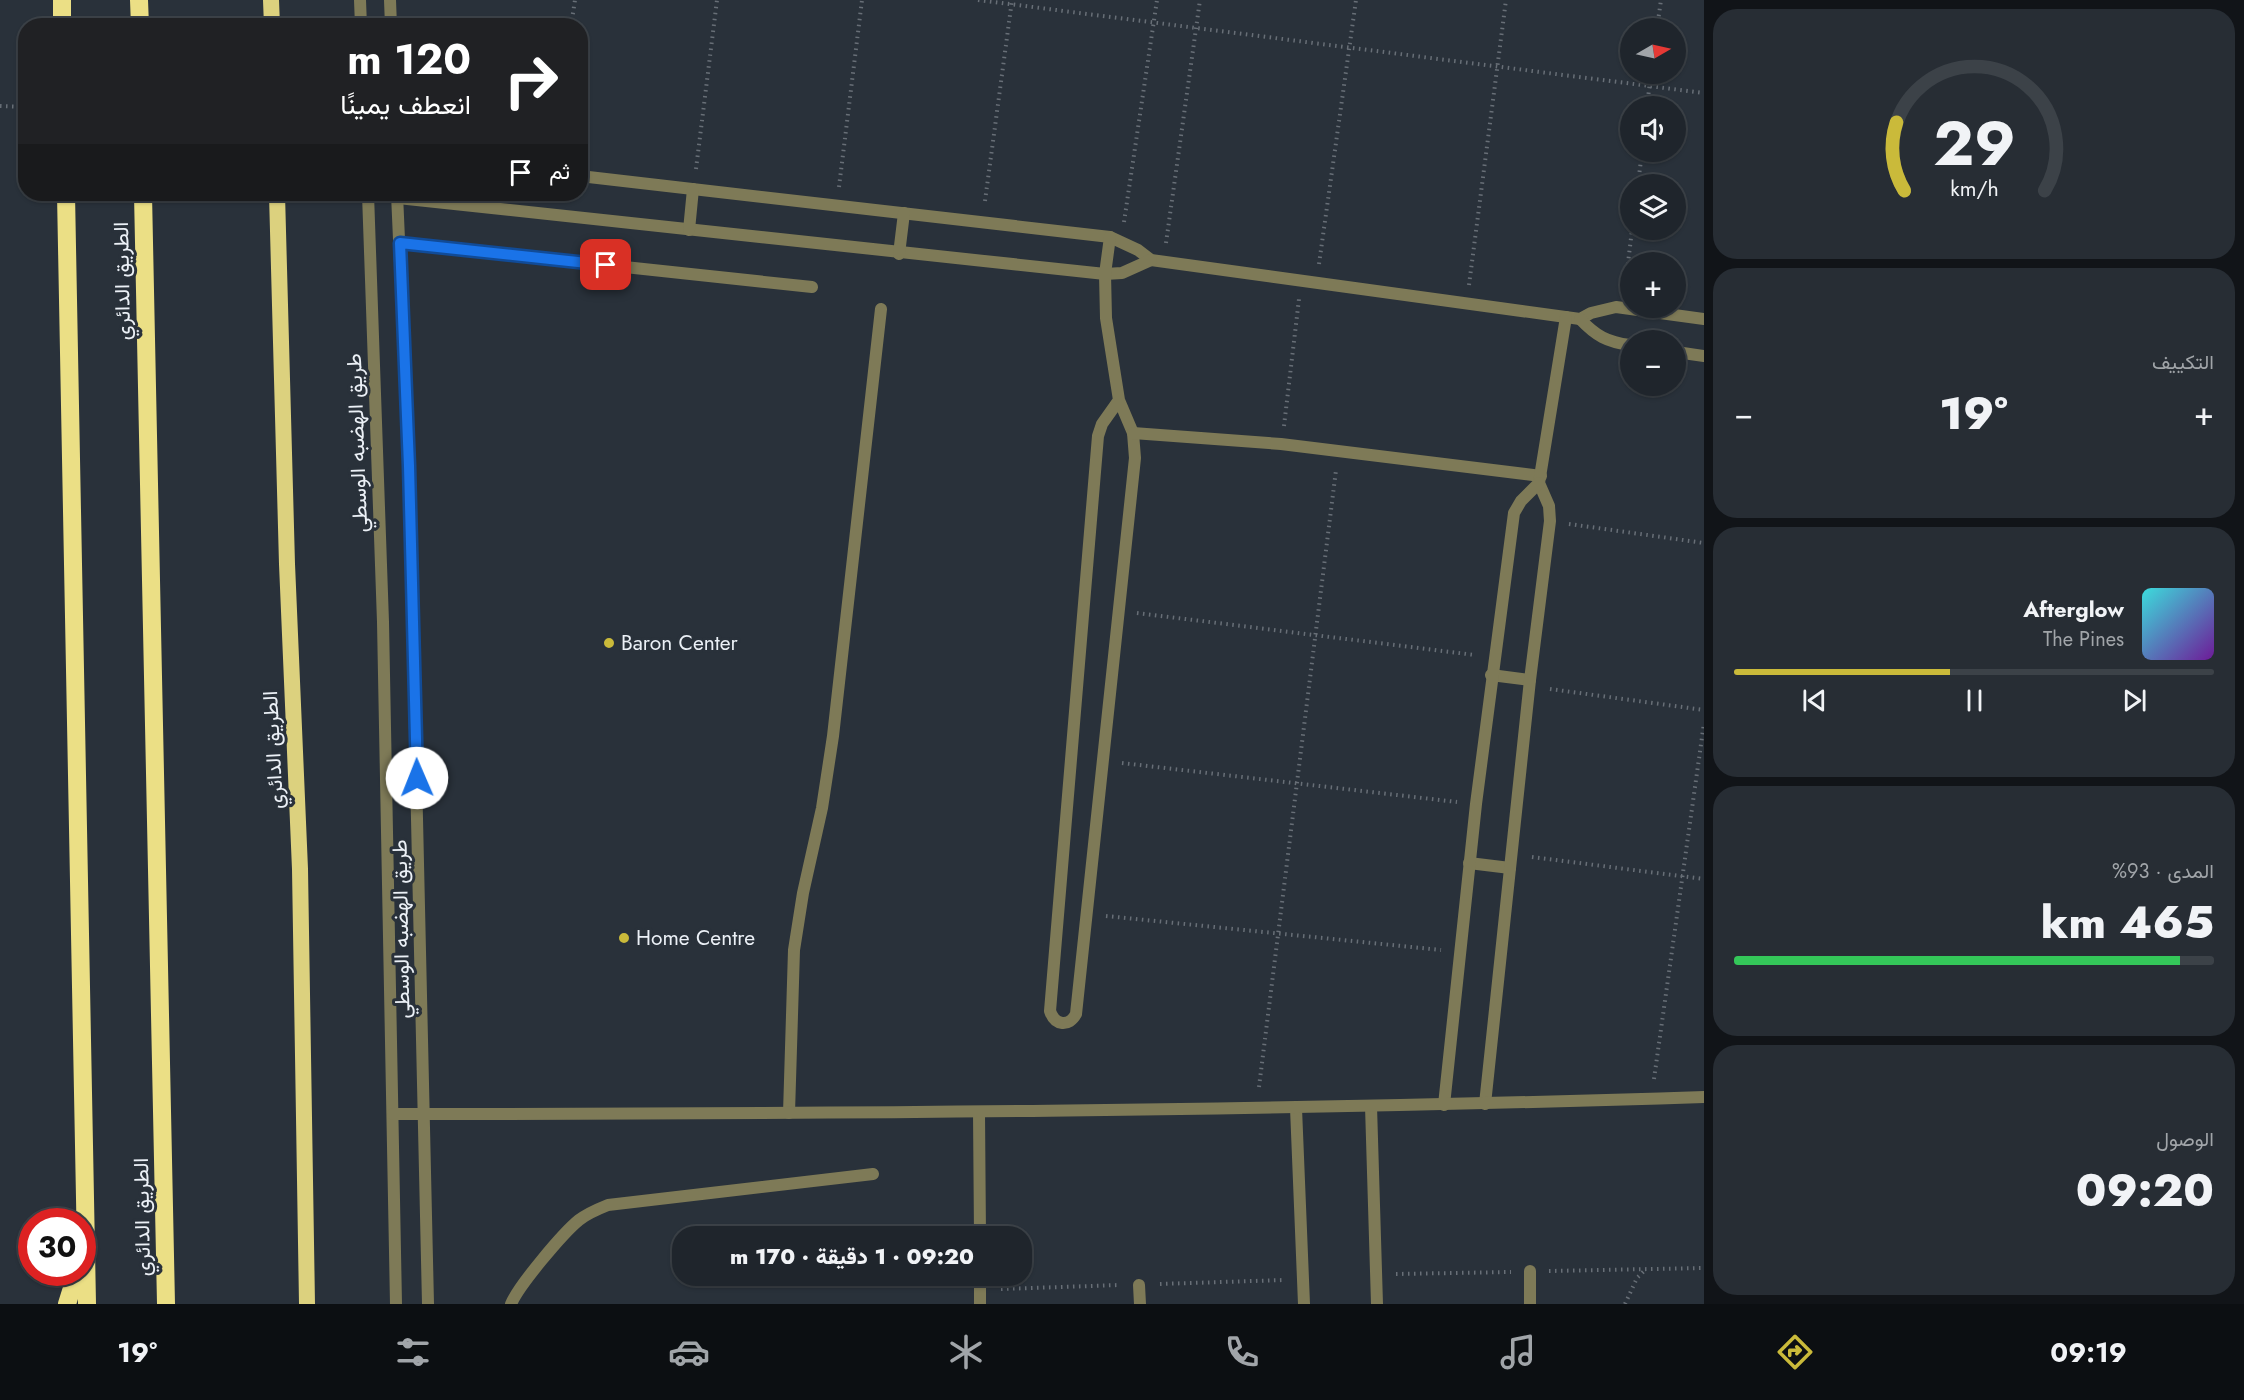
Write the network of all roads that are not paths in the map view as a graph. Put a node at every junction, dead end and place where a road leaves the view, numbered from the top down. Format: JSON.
{"nodes":[{"id":1,"x":62,"y":0,"type":"edge"},
{"id":2,"x":139,"y":0,"type":"edge"},
{"id":3,"x":271,"y":0,"type":"edge"},
{"id":4,"x":360,"y":0,"type":"edge"},
{"id":5,"x":390,"y":0,"type":"edge"},
{"id":6,"x":62,"y":18,"type":"edge"},
{"id":7,"x":140,"y":18,"type":"edge"},
{"id":8,"x":272,"y":18,"type":"edge"},
{"id":9,"x":361,"y":18,"type":"edge"},
{"id":10,"x":391,"y":18,"type":"edge"},
{"id":11,"x":588,"y":177,"type":"edge"},
{"id":12,"x":693,"y":189,"type":"junction"},
{"id":13,"x":66,"y":201,"type":"edge"},
{"id":14,"x":143,"y":201,"type":"edge"},
{"id":15,"x":277,"y":201,"type":"edge"},
{"id":16,"x":369,"y":201,"type":"edge"},
{"id":17,"x":398,"y":201,"type":"edge"},
{"id":18,"x":441,"y":201,"type":"edge"},
{"id":19,"x":904,"y":213,"type":"junction"},
{"id":20,"x":689,"y":230,"type":"junction"},
{"id":21,"x":1115,"y":239,"type":"junction"},
{"id":22,"x":400,"y":243,"type":"junction"},
{"id":23,"x":899,"y":254,"type":"junction"},
{"id":24,"x":1157,"y":261,"type":"junction"},
{"id":25,"x":1105,"y":274,"type":"junction"},
{"id":26,"x":812,"y":287,"type":"dead end"},
{"id":27,"x":881,"y":309,"type":"dead end"},
{"id":28,"x":1566,"y":317,"type":"junction"},
{"id":29,"x":1580,"y":319,"type":"junction"},
{"id":30,"x":1704,"y":319,"type":"edge"},
{"id":31,"x":1620,"y":344,"type":"edge"},
{"id":32,"x":1686,"y":353,"type":"edge"},
{"id":33,"x":1704,"y":356,"type":"edge"},
{"id":34,"x":1119,"y":400,"type":"junction"},
{"id":35,"x":1133,"y":433,"type":"junction"},
{"id":36,"x":1540,"y":480,"type":"junction"},
{"id":37,"x":1491,"y":675,"type":"junction"},
{"id":38,"x":1530,"y":683,"type":"junction"},
{"id":39,"x":1469,"y":863,"type":"junction"},
{"id":40,"x":1510,"y":868,"type":"junction"},
{"id":41,"x":1704,"y":1097,"type":"edge"},
{"id":42,"x":1485,"y":1104,"type":"junction"},
{"id":43,"x":1444,"y":1105,"type":"junction"},
{"id":44,"x":1371,"y":1106,"type":"junction"},
{"id":45,"x":1296,"y":1108,"type":"junction"},
{"id":46,"x":789,"y":1113,"type":"junction"},
{"id":47,"x":979,"y":1113,"type":"junction"},
{"id":48,"x":393,"y":1114,"type":"junction"},
{"id":49,"x":425,"y":1114,"type":"junction"},
{"id":50,"x":873,"y":1174,"type":"dead end"},
{"id":51,"x":83,"y":1208,"type":"edge"},
{"id":52,"x":980,"y":1226,"type":"edge"},
{"id":53,"x":1530,"y":1271,"type":"dead end"},
{"id":54,"x":1139,"y":1285,"type":"dead end"},
{"id":55,"x":73,"y":1286,"type":"edge"},
{"id":56,"x":86,"y":1286,"type":"edge"},
{"id":57,"x":980,"y":1286,"type":"edge"},
{"id":58,"x":67,"y":1304,"type":"edge"},
{"id":59,"x":87,"y":1304,"type":"edge"},
{"id":60,"x":166,"y":1304,"type":"edge"},
{"id":61,"x":307,"y":1304,"type":"edge"},
{"id":62,"x":396,"y":1304,"type":"edge"},
{"id":63,"x":428,"y":1304,"type":"edge"},
{"id":64,"x":511,"y":1304,"type":"edge"},
{"id":65,"x":980,"y":1304,"type":"edge"},
{"id":66,"x":1140,"y":1304,"type":"edge"},
{"id":67,"x":1304,"y":1304,"type":"edge"},
{"id":68,"x":1377,"y":1304,"type":"edge"},
{"id":69,"x":1530,"y":1304,"type":"edge"}],
"edges":[{"from":1,"to":6,"type":"highway"},
{"from":2,"to":7,"type":"highway"},
{"from":3,"to":8,"type":"highway"},
{"from":4,"to":9,"type":"street"},
{"from":5,"to":10,"type":"street"},
{"from":11,"to":12,"type":"street"},
{"from":12,"to":19,"type":"street"},
{"from":12,"to":20,"type":"street"},
{"from":13,"to":51,"type":"highway"},
{"from":14,"to":60,"type":"highway","name":"الطريق الدائري"},
{"from":15,"to":61,"type":"highway","name":"الطريق الدائري"},
{"from":16,"to":48,"type":"street","name":"طريق الهضبه الوسطي"},
{"from":17,"to":22,"type":"street","name":"طريق الهضبه الوسطي"},
{"from":18,"to":20,"type":"street"},
{"from":19,"to":21,"type":"street"},
{"from":19,"to":23,"type":"street"},
{"from":20,"to":23,"type":"street"},
{"from":21,"to":24,"type":"street"},
{"from":21,"to":25,"type":"street"},
{"from":22,"to":26,"type":"street"},
{"from":22,"to":49,"type":"street","name":"طريق الهضبه الوسطي"},
{"from":23,"to":25,"type":"street"},
{"from":24,"to":25,"type":"street"},
{"from":24,"to":28,"type":"street"},
{"from":25,"to":34,"type":"street"},
{"from":27,"to":46,"type":"street"},
{"from":28,"to":29,"type":"street"},
{"from":28,"to":36,"type":"street"},
{"from":29,"to":30,"type":"street"},
{"from":29,"to":31,"type":"street"},
{"from":32,"to":33,"type":"street"},
{"from":34,"to":35,"type":"street"},
{"from":34,"to":35,"type":"street"},
{"from":35,"to":36,"type":"street"},
{"from":36,"to":37,"type":"street"},
{"from":36,"to":38,"type":"street"},
{"from":37,"to":38,"type":"street"},
{"from":37,"to":39,"type":"street"},
{"from":38,"to":40,"type":"street"},
{"from":39,"to":40,"type":"street"},
{"from":39,"to":43,"type":"street"},
{"from":40,"to":42,"type":"street"},
{"from":41,"to":42,"type":"street"},
{"from":42,"to":43,"type":"street"},
{"from":43,"to":44,"type":"street"},
{"from":44,"to":45,"type":"street"},
{"from":44,"to":68,"type":"street"},
{"from":45,"to":47,"type":"street"},
{"from":45,"to":67,"type":"street"},
{"from":46,"to":47,"type":"street"},
{"from":46,"to":49,"type":"street"},
{"from":47,"to":52,"type":"street"},
{"from":48,"to":49,"type":"street"},
{"from":48,"to":62,"type":"street","name":"طريق الهضبه الوسطي"},
{"from":49,"to":63,"type":"street","name":"طريق الهضبه الوسطي"},
{"from":50,"to":64,"type":"street"},
{"from":53,"to":69,"type":"street"},
{"from":54,"to":66,"type":"street"},
{"from":55,"to":58,"type":"highway"},
{"from":56,"to":59,"type":"highway"},
{"from":57,"to":65,"type":"street"}]}
